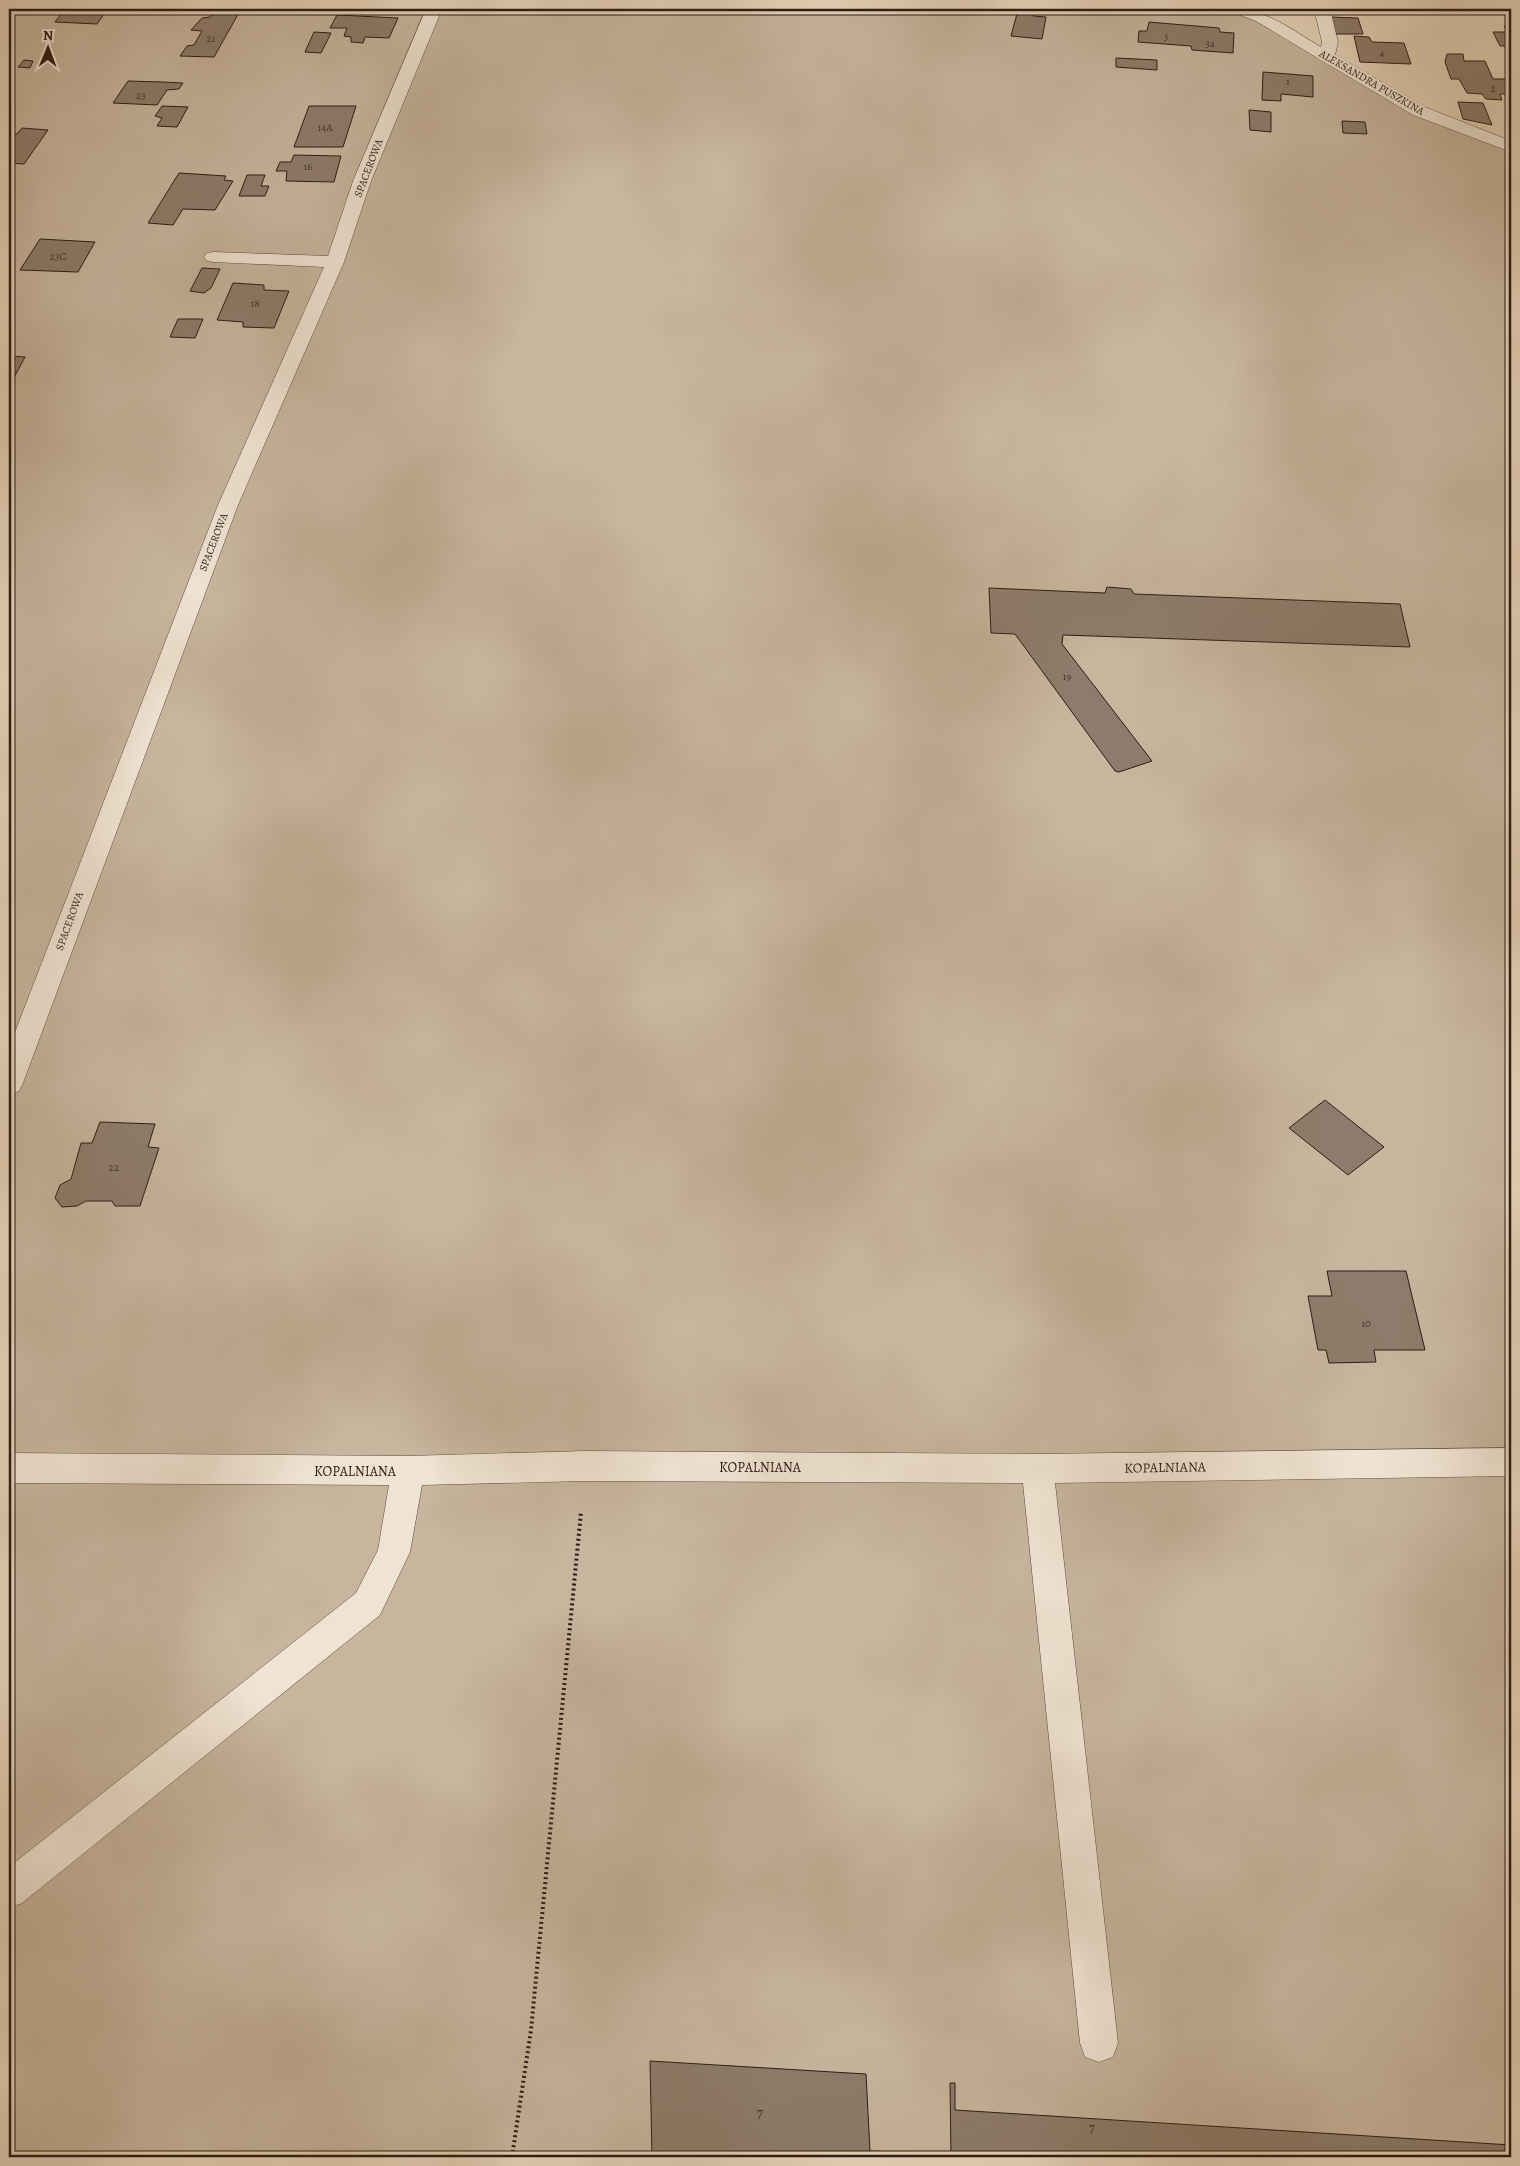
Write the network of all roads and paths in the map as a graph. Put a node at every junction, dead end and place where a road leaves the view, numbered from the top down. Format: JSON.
{"nodes":[{"id":1,"x":434,"y":9,"type":"edge"},
{"id":2,"x":1237,"y":9,"type":"edge"},
{"id":3,"x":1322,"y":9,"type":"edge"},
{"id":4,"x":1327,"y":57,"type":"junction"},
{"id":5,"x":1511,"y":147,"type":"edge"},
{"id":6,"x":213,"y":257,"type":"dead end"},
{"id":7,"x":335,"y":262,"type":"junction"},
{"id":8,"x":9,"y":1082,"type":"edge"},
{"id":9,"x":1511,"y":1462,"type":"edge"},
{"id":10,"x":585,"y":1466,"type":"junction"},
{"id":11,"x":9,"y":1468,"type":"edge"},
{"id":12,"x":1037,"y":1470,"type":"junction"},
{"id":13,"x":408,"y":1471,"type":"junction"},
{"id":14,"x":9,"y":1890,"type":"edge"},
{"id":15,"x":1099,"y":2043,"type":"dead end"},
{"id":16,"x":512,"y":2157,"type":"edge"}],
"edges":[{"from":1,"to":7,"type":"street","name":"SPACEROWA"},
{"from":2,"to":4,"type":"street","name":"ALEKSANDRA PUSZKINA"},
{"from":3,"to":4,"type":"street"},
{"from":4,"to":5,"type":"street","name":"ALEKSANDRA PUSZKINA"},
{"from":6,"to":7,"type":"street"},
{"from":7,"to":8,"type":"street","name":"SPACEROWA"},
{"from":9,"to":12,"type":"street","name":"KOPALNIANA"},
{"from":10,"to":12,"type":"street","name":"KOPALNIANA"},
{"from":10,"to":13,"type":"street","name":"KOPALNIANA"},
{"from":10,"to":16,"type":"path"},
{"from":11,"to":13,"type":"street","name":"KOPALNIANA"},
{"from":12,"to":15,"type":"street"},
{"from":13,"to":14,"type":"street"}]}
